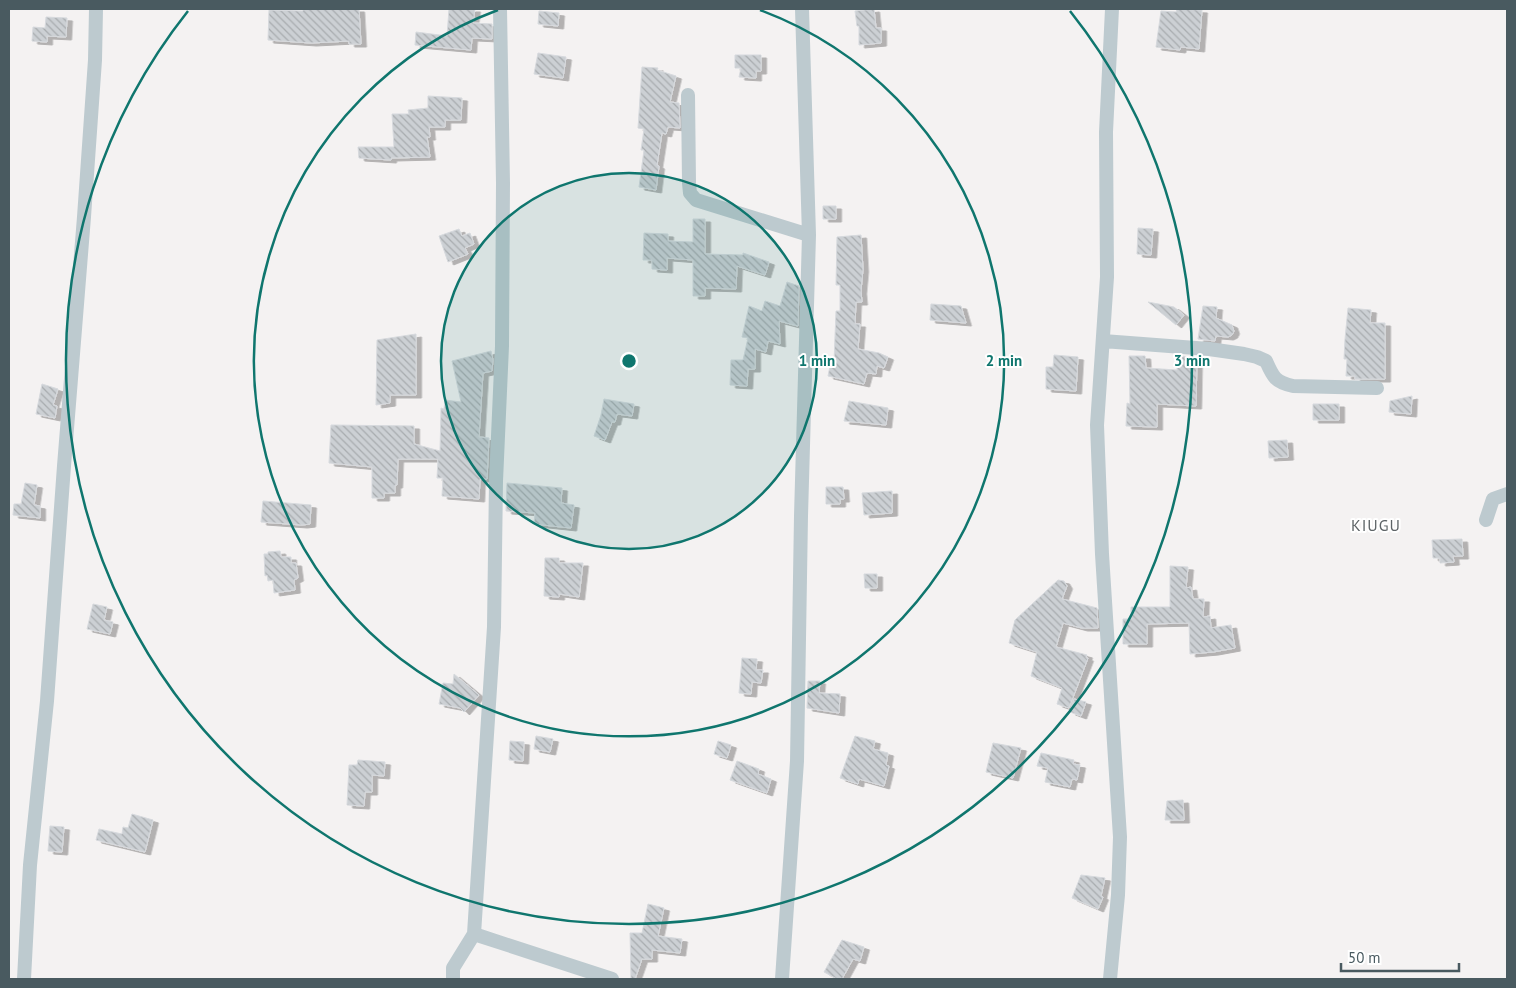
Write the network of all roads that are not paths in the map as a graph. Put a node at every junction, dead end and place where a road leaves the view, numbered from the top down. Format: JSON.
{"nodes":[{"id":1,"x":96,"y":9,"type":"edge"},
{"id":2,"x":500,"y":9,"type":"edge"},
{"id":3,"x":802,"y":9,"type":"edge"},
{"id":4,"x":1112,"y":9,"type":"edge"},
{"id":5,"x":688,"y":95,"type":"dead end"},
{"id":6,"x":809,"y":235,"type":"junction"},
{"id":7,"x":1103,"y":341,"type":"junction"},
{"id":8,"x":1377,"y":388,"type":"dead end"},
{"id":9,"x":1507,"y":494,"type":"edge"},
{"id":10,"x":1486,"y":520,"type":"dead end"},
{"id":11,"x":474,"y":934,"type":"junction"},
{"id":12,"x":24,"y":979,"type":"edge"},
{"id":13,"x":452,"y":979,"type":"edge"},
{"id":14,"x":612,"y":979,"type":"edge"},
{"id":15,"x":782,"y":979,"type":"edge"},
{"id":16,"x":1110,"y":979,"type":"edge"}],
"edges":[{"from":1,"to":12,"type":"street"},
{"from":2,"to":11,"type":"street"},
{"from":3,"to":6,"type":"street"},
{"from":4,"to":7,"type":"street"},
{"from":5,"to":6,"type":"street"},
{"from":6,"to":15,"type":"street"},
{"from":7,"to":8,"type":"street"},
{"from":7,"to":16,"type":"street"},
{"from":9,"to":10,"type":"street"},
{"from":11,"to":13,"type":"street"},
{"from":11,"to":14,"type":"street"}]}
